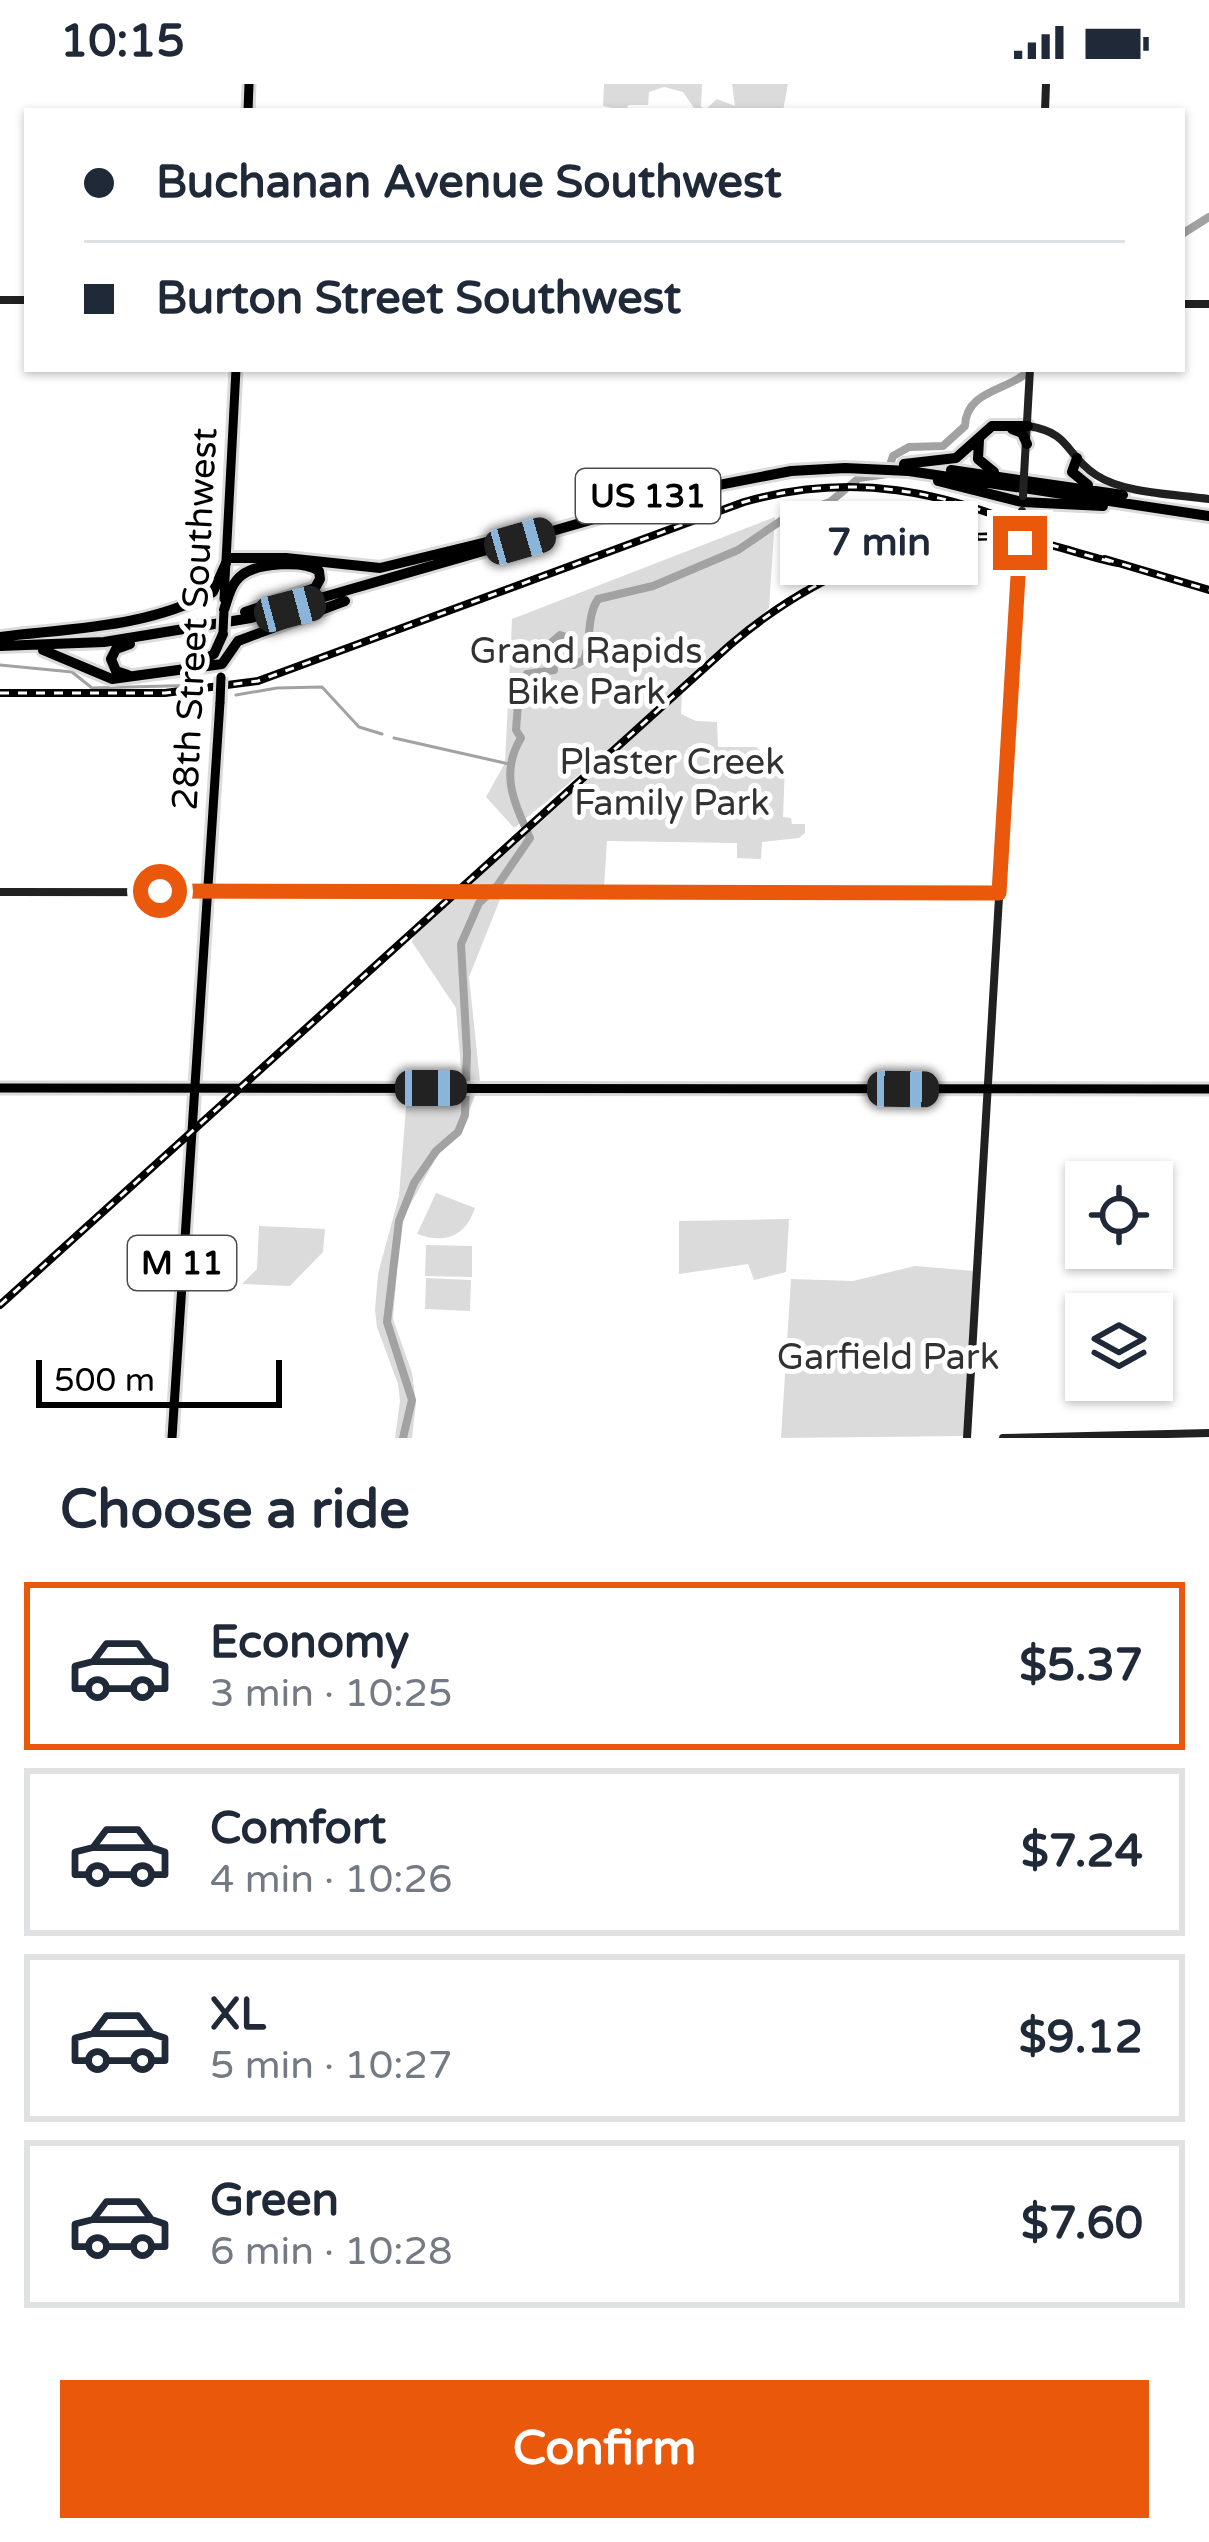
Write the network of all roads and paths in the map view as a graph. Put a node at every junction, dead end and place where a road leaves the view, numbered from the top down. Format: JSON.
{"nodes":[{"id":1,"x":236,"y":372,"type":"edge"},
{"id":2,"x":1030,"y":373,"type":"edge"},
{"id":3,"x":1028,"y":426,"type":"junction"},
{"id":4,"x":1027,"y":444,"type":"junction"},
{"id":5,"x":1077,"y":458,"type":"junction"},
{"id":6,"x":901,"y":468,"type":"junction"},
{"id":7,"x":1008,"y":477,"type":"junction"},
{"id":8,"x":1138,"y":498,"type":"junction"},
{"id":9,"x":1209,"y":499,"type":"edge"},
{"id":10,"x":1022,"y":503,"type":"junction"},
{"id":11,"x":1209,"y":512,"type":"edge"},
{"id":12,"x":1190,"y":513,"type":"junction"},
{"id":13,"x":514,"y":539,"type":"junction"},
{"id":14,"x":226,"y":560,"type":"junction"},
{"id":15,"x":224,"y":610,"type":"junction"},
{"id":16,"x":245,"y":613,"type":"junction"},
{"id":17,"x":181,"y":632,"type":"junction"},
{"id":18,"x":223,"y":633,"type":"junction"},
{"id":19,"x":1,"y":642,"type":"edge"},
{"id":20,"x":221,"y":670,"type":"junction"},
{"id":21,"x":0,"y":892,"type":"edge"},
{"id":22,"x":208,"y":892,"type":"junction"},
{"id":23,"x":999,"y":893,"type":"junction"},
{"id":24,"x":0,"y":1088,"type":"edge"},
{"id":25,"x":197,"y":1088,"type":"junction"},
{"id":26,"x":1209,"y":1089,"type":"edge"},
{"id":27,"x":988,"y":1090,"type":"junction"},
{"id":28,"x":1209,"y":1433,"type":"edge"},
{"id":29,"x":172,"y":1438,"type":"edge"},
{"id":30,"x":967,"y":1438,"type":"edge"},
{"id":31,"x":1004,"y":1438,"type":"edge"}],
"edges":[{"from":1,"to":14,"type":"main road","name":"28th Street Southwest","number":"M 11"},
{"from":2,"to":3,"type":"street"},
{"from":3,"to":4,"type":"street"},
{"from":3,"to":5,"type":"street"},
{"from":3,"to":6,"type":"highway"},
{"from":4,"to":7,"type":"highway"},
{"from":4,"to":10,"type":"street","bridge":true},
{"from":5,"to":8,"type":"highway"},
{"from":5,"to":9,"type":"street"},
{"from":6,"to":7,"type":"highway","number":"US 131"},
{"from":6,"to":10,"type":"highway"},
{"from":6,"to":12,"type":"highway","number":"US 131"},
{"from":6,"to":13,"type":"highway","number":"US 131"},
{"from":7,"to":8,"type":"highway","number":"US 131"},
{"from":8,"to":11,"type":"highway","number":"US 131"},
{"from":10,"to":12,"type":"highway"},
{"from":10,"to":23,"type":"street","bridge":true},
{"from":11,"to":12,"type":"highway","number":"US 131"},
{"from":13,"to":14,"type":"highway"},
{"from":13,"to":16,"type":"highway","number":"US 131"},
{"from":13,"to":17,"type":"highway","number":"US 131"},
{"from":13,"to":20,"type":"highway"},
{"from":14,"to":15,"type":"main road","name":"28th Street Southwest","number":"M 11"},
{"from":14,"to":19,"type":"highway"},
{"from":15,"to":16,"type":"highway"},
{"from":15,"to":18,"type":"main road","name":"28th Street Southwest","number":"M 11","bridge":true},
{"from":16,"to":19,"type":"highway","number":"US 131"},
{"from":17,"to":18,"type":"highway"},
{"from":17,"to":19,"type":"highway","number":"US 131"},
{"from":18,"to":20,"type":"main road","name":"28th Street Southwest","number":"M 11"},
{"from":19,"to":20,"type":"highway"},
{"from":20,"to":22,"type":"main road","name":"28th Street Southwest","number":"M 11","bridge":true},
{"from":21,"to":22,"type":"street"},
{"from":22,"to":23,"type":"street"},
{"from":22,"to":25,"type":"main road","name":"28th Street Southwest","number":"M 11"},
{"from":23,"to":27,"type":"street"},
{"from":24,"to":25,"type":"main road"},
{"from":25,"to":27,"type":"main road"},
{"from":25,"to":29,"type":"main road","number":"M 11"},
{"from":26,"to":27,"type":"main road"},
{"from":27,"to":30,"type":"street"},
{"from":28,"to":31,"type":"street"}]}
